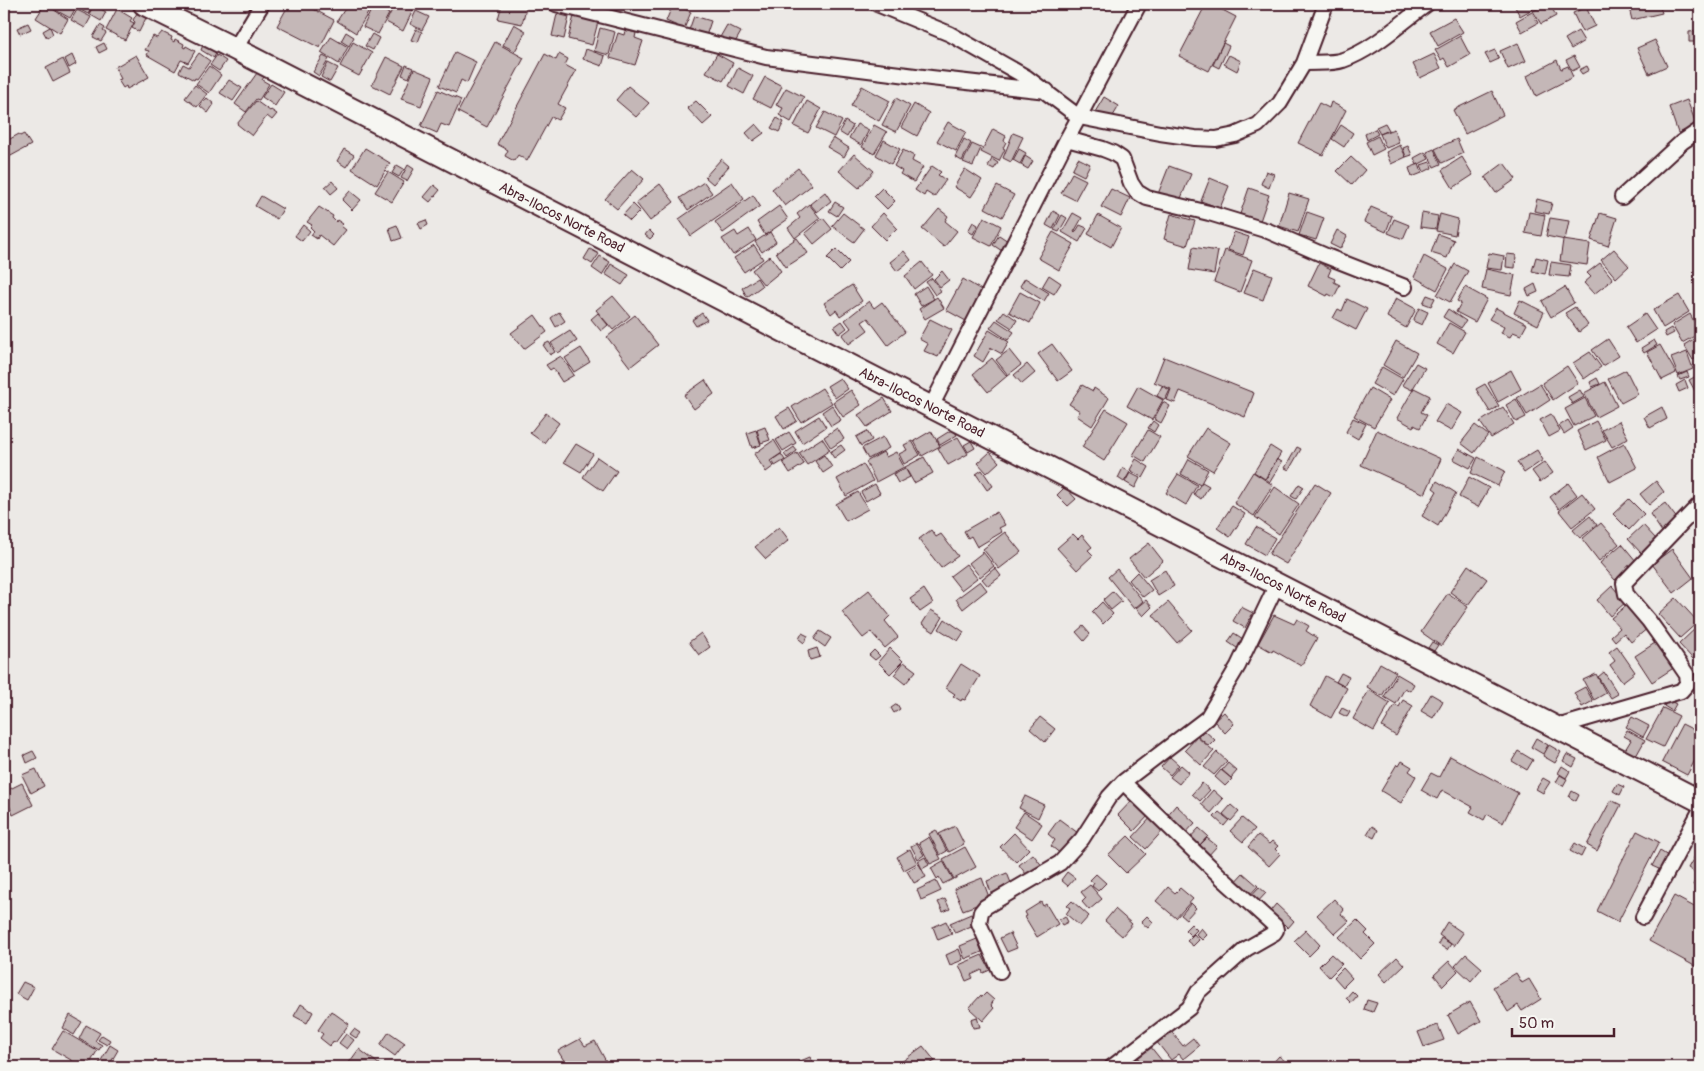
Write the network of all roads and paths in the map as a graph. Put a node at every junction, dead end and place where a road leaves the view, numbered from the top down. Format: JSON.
{"nodes":[{"id":1,"x":144,"y":4,"type":"edge"},
{"id":2,"x":262,"y":4,"type":"edge"},
{"id":3,"x":556,"y":4,"type":"edge"},
{"id":4,"x":876,"y":4,"type":"edge"},
{"id":5,"x":1139,"y":4,"type":"edge"},
{"id":6,"x":1326,"y":4,"type":"edge"},
{"id":7,"x":1427,"y":4,"type":"edge"},
{"id":8,"x":235,"y":49,"type":"junction"},
{"id":9,"x":1304,"y":62,"type":"junction"},
{"id":10,"x":1047,"y":91,"type":"junction"},
{"id":11,"x":1079,"y":117,"type":"junction"},
{"id":12,"x":1700,"y":130,"type":"edge"},
{"id":13,"x":1067,"y":139,"type":"junction"},
{"id":14,"x":1622,"y":197,"type":"dead end"},
{"id":15,"x":1405,"y":287,"type":"dead end"},
{"id":16,"x":931,"y":407,"type":"junction"},
{"id":17,"x":1700,"y":504,"type":"edge"},
{"id":18,"x":1277,"y":584,"type":"junction"},
{"id":19,"x":1557,"y":727,"type":"junction"},
{"id":20,"x":1123,"y":782,"type":"junction"},
{"id":21,"x":1700,"y":801,"type":"edge"},
{"id":22,"x":1700,"y":811,"type":"edge"},
{"id":23,"x":1643,"y":917,"type":"dead end"},
{"id":24,"x":1000,"y":971,"type":"dead end"},
{"id":25,"x":1112,"y":1067,"type":"edge"}],
"edges":[{"from":1,"to":8,"type":"main road","name":"Abra-Ilocos Norte Road"},
{"from":2,"to":8,"type":"street"},
{"from":3,"to":10,"type":"street"},
{"from":4,"to":10,"type":"street"},
{"from":5,"to":11,"type":"street"},
{"from":6,"to":9,"type":"street"},
{"from":7,"to":9,"type":"street"},
{"from":8,"to":16,"type":"main road","name":"Abra-Ilocos Norte Road"},
{"from":9,"to":11,"type":"street"},
{"from":10,"to":11,"type":"street"},
{"from":11,"to":13,"type":"street"},
{"from":12,"to":14,"type":"street"},
{"from":13,"to":15,"type":"street"},
{"from":13,"to":16,"type":"street"},
{"from":16,"to":18,"type":"main road","name":"Abra-Ilocos Norte Road"},
{"from":17,"to":19,"type":"street"},
{"from":18,"to":19,"type":"main road","name":"Abra-Ilocos Norte Road"},
{"from":18,"to":20,"type":"street"},
{"from":19,"to":21,"type":"main road","name":"Abra-Ilocos Norte Road"},
{"from":20,"to":24,"type":"street"},
{"from":20,"to":25,"type":"street"},
{"from":22,"to":23,"type":"street"}]}
